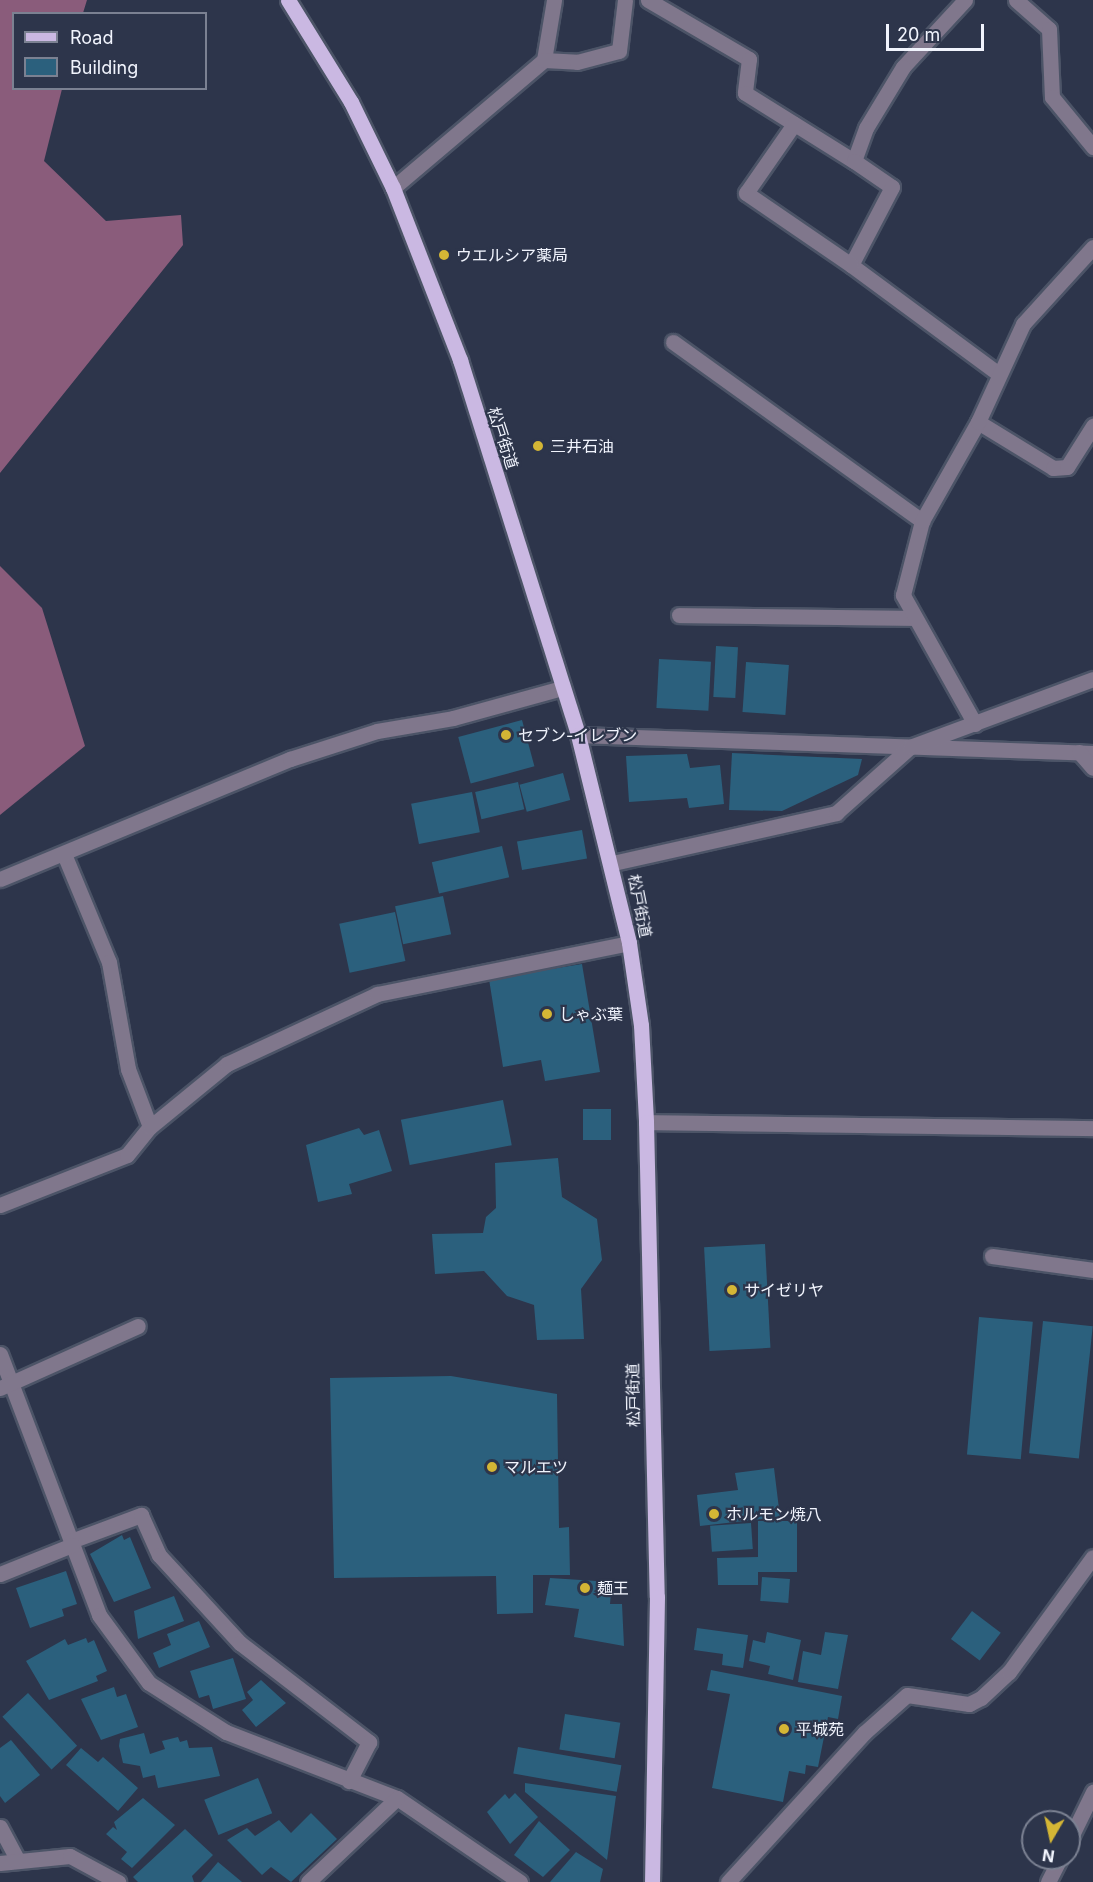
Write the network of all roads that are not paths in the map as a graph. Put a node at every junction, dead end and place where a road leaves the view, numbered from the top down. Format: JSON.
{"nodes":[{"id":1,"x":288,"y":0,"type":"edge"},
{"id":2,"x":554,"y":0,"type":"edge"},
{"id":3,"x":625,"y":0,"type":"edge"},
{"id":4,"x":648,"y":0,"type":"edge"},
{"id":5,"x":965,"y":0,"type":"edge"},
{"id":6,"x":1016,"y":0,"type":"edge"},
{"id":7,"x":544,"y":60,"type":"junction"},
{"id":8,"x":794,"y":124,"type":"junction"},
{"id":9,"x":1093,"y":147,"type":"edge"},
{"id":10,"x":854,"y":161,"type":"junction"},
{"id":11,"x":393,"y":188,"type":"junction"},
{"id":12,"x":1093,"y":247,"type":"edge"},
{"id":13,"x":851,"y":265,"type":"junction"},
{"id":14,"x":673,"y":342,"type":"dead end"},
{"id":15,"x":999,"y":374,"type":"junction"},
{"id":16,"x":978,"y":422,"type":"junction"},
{"id":17,"x":1093,"y":426,"type":"edge"},
{"id":18,"x":922,"y":521,"type":"junction"},
{"id":19,"x":679,"y":615,"type":"dead end"},
{"id":20,"x":912,"y":618,"type":"junction"},
{"id":21,"x":1093,"y":679,"type":"edge"},
{"id":22,"x":562,"y":688,"type":"junction"},
{"id":23,"x":975,"y":724,"type":"junction"},
{"id":24,"x":578,"y":735,"type":"junction"},
{"id":25,"x":910,"y":747,"type":"junction"},
{"id":26,"x":1086,"y":753,"type":"edge"},
{"id":27,"x":1093,"y":768,"type":"edge"},
{"id":28,"x":64,"y":854,"type":"junction"},
{"id":29,"x":613,"y":863,"type":"junction"},
{"id":30,"x":0,"y":879,"type":"edge"},
{"id":31,"x":629,"y":943,"type":"junction"},
{"id":32,"x":646,"y":1122,"type":"junction"},
{"id":33,"x":150,"y":1127,"type":"junction"},
{"id":34,"x":1093,"y":1128,"type":"edge"},
{"id":35,"x":0,"y":1205,"type":"edge"},
{"id":36,"x":992,"y":1256,"type":"dead end"},
{"id":37,"x":1093,"y":1270,"type":"edge"},
{"id":38,"x":138,"y":1326,"type":"dead end"},
{"id":39,"x":0,"y":1354,"type":"edge"},
{"id":40,"x":5,"y":1385,"type":"edge"},
{"id":41,"x":71,"y":1543,"type":"junction"},
{"id":42,"x":1092,"y":1560,"type":"edge"},
{"id":43,"x":0,"y":1574,"type":"edge"},
{"id":44,"x":349,"y":1781,"type":"junction"},
{"id":45,"x":1093,"y":1792,"type":"edge"},
{"id":46,"x":397,"y":1798,"type":"junction"},
{"id":47,"x":1081,"y":1816,"type":"edge"},
{"id":48,"x":0,"y":1827,"type":"edge"},
{"id":49,"x":17,"y":1859,"type":"junction"},
{"id":50,"x":0,"y":1863,"type":"edge"},
{"id":51,"x":118,"y":1882,"type":"edge"},
{"id":52,"x":308,"y":1882,"type":"edge"},
{"id":53,"x":520,"y":1882,"type":"edge"},
{"id":54,"x":652,"y":1882,"type":"edge"},
{"id":55,"x":728,"y":1882,"type":"edge"}],
"edges":[{"from":1,"to":11,"type":"main road","name":"松戸街道"},
{"from":2,"to":7,"type":"street"},
{"from":3,"to":7,"type":"street"},
{"from":4,"to":8,"type":"street"},
{"from":5,"to":10,"type":"street"},
{"from":6,"to":9,"type":"street"},
{"from":7,"to":11,"type":"street"},
{"from":8,"to":10,"type":"street"},
{"from":8,"to":13,"type":"street"},
{"from":10,"to":13,"type":"street"},
{"from":11,"to":22,"type":"main road","name":"松戸街道"},
{"from":12,"to":15,"type":"street"},
{"from":13,"to":15,"type":"street"},
{"from":14,"to":18,"type":"street"},
{"from":15,"to":16,"type":"street"},
{"from":16,"to":17,"type":"street"},
{"from":16,"to":18,"type":"street"},
{"from":18,"to":20,"type":"street"},
{"from":19,"to":20,"type":"street"},
{"from":20,"to":23,"type":"street"},
{"from":21,"to":23,"type":"street"},
{"from":22,"to":24,"type":"main road","name":"松戸街道"},
{"from":22,"to":28,"type":"street"},
{"from":23,"to":25,"type":"street"},
{"from":24,"to":25,"type":"street"},
{"from":24,"to":29,"type":"main road","name":"松戸街道"},
{"from":25,"to":26,"type":"street"},
{"from":25,"to":29,"type":"street"},
{"from":26,"to":27,"type":"street"},
{"from":28,"to":30,"type":"street"},
{"from":28,"to":33,"type":"street"},
{"from":29,"to":31,"type":"main road","name":"松戸街道"},
{"from":31,"to":32,"type":"main road","name":"松戸街道"},
{"from":31,"to":33,"type":"street"},
{"from":32,"to":34,"type":"street"},
{"from":32,"to":54,"type":"main road","name":"松戸街道"},
{"from":33,"to":35,"type":"street"},
{"from":36,"to":37,"type":"street"},
{"from":38,"to":40,"type":"street"},
{"from":39,"to":40,"type":"street"},
{"from":40,"to":41,"type":"street"},
{"from":41,"to":43,"type":"street"},
{"from":41,"to":44,"type":"street"},
{"from":41,"to":44,"type":"street"},
{"from":42,"to":55,"type":"street"},
{"from":44,"to":46,"type":"street"},
{"from":45,"to":47,"type":"street"},
{"from":46,"to":52,"type":"street"},
{"from":46,"to":53,"type":"street"},
{"from":48,"to":49,"type":"street"},
{"from":49,"to":50,"type":"street"},
{"from":49,"to":51,"type":"street"}]}
